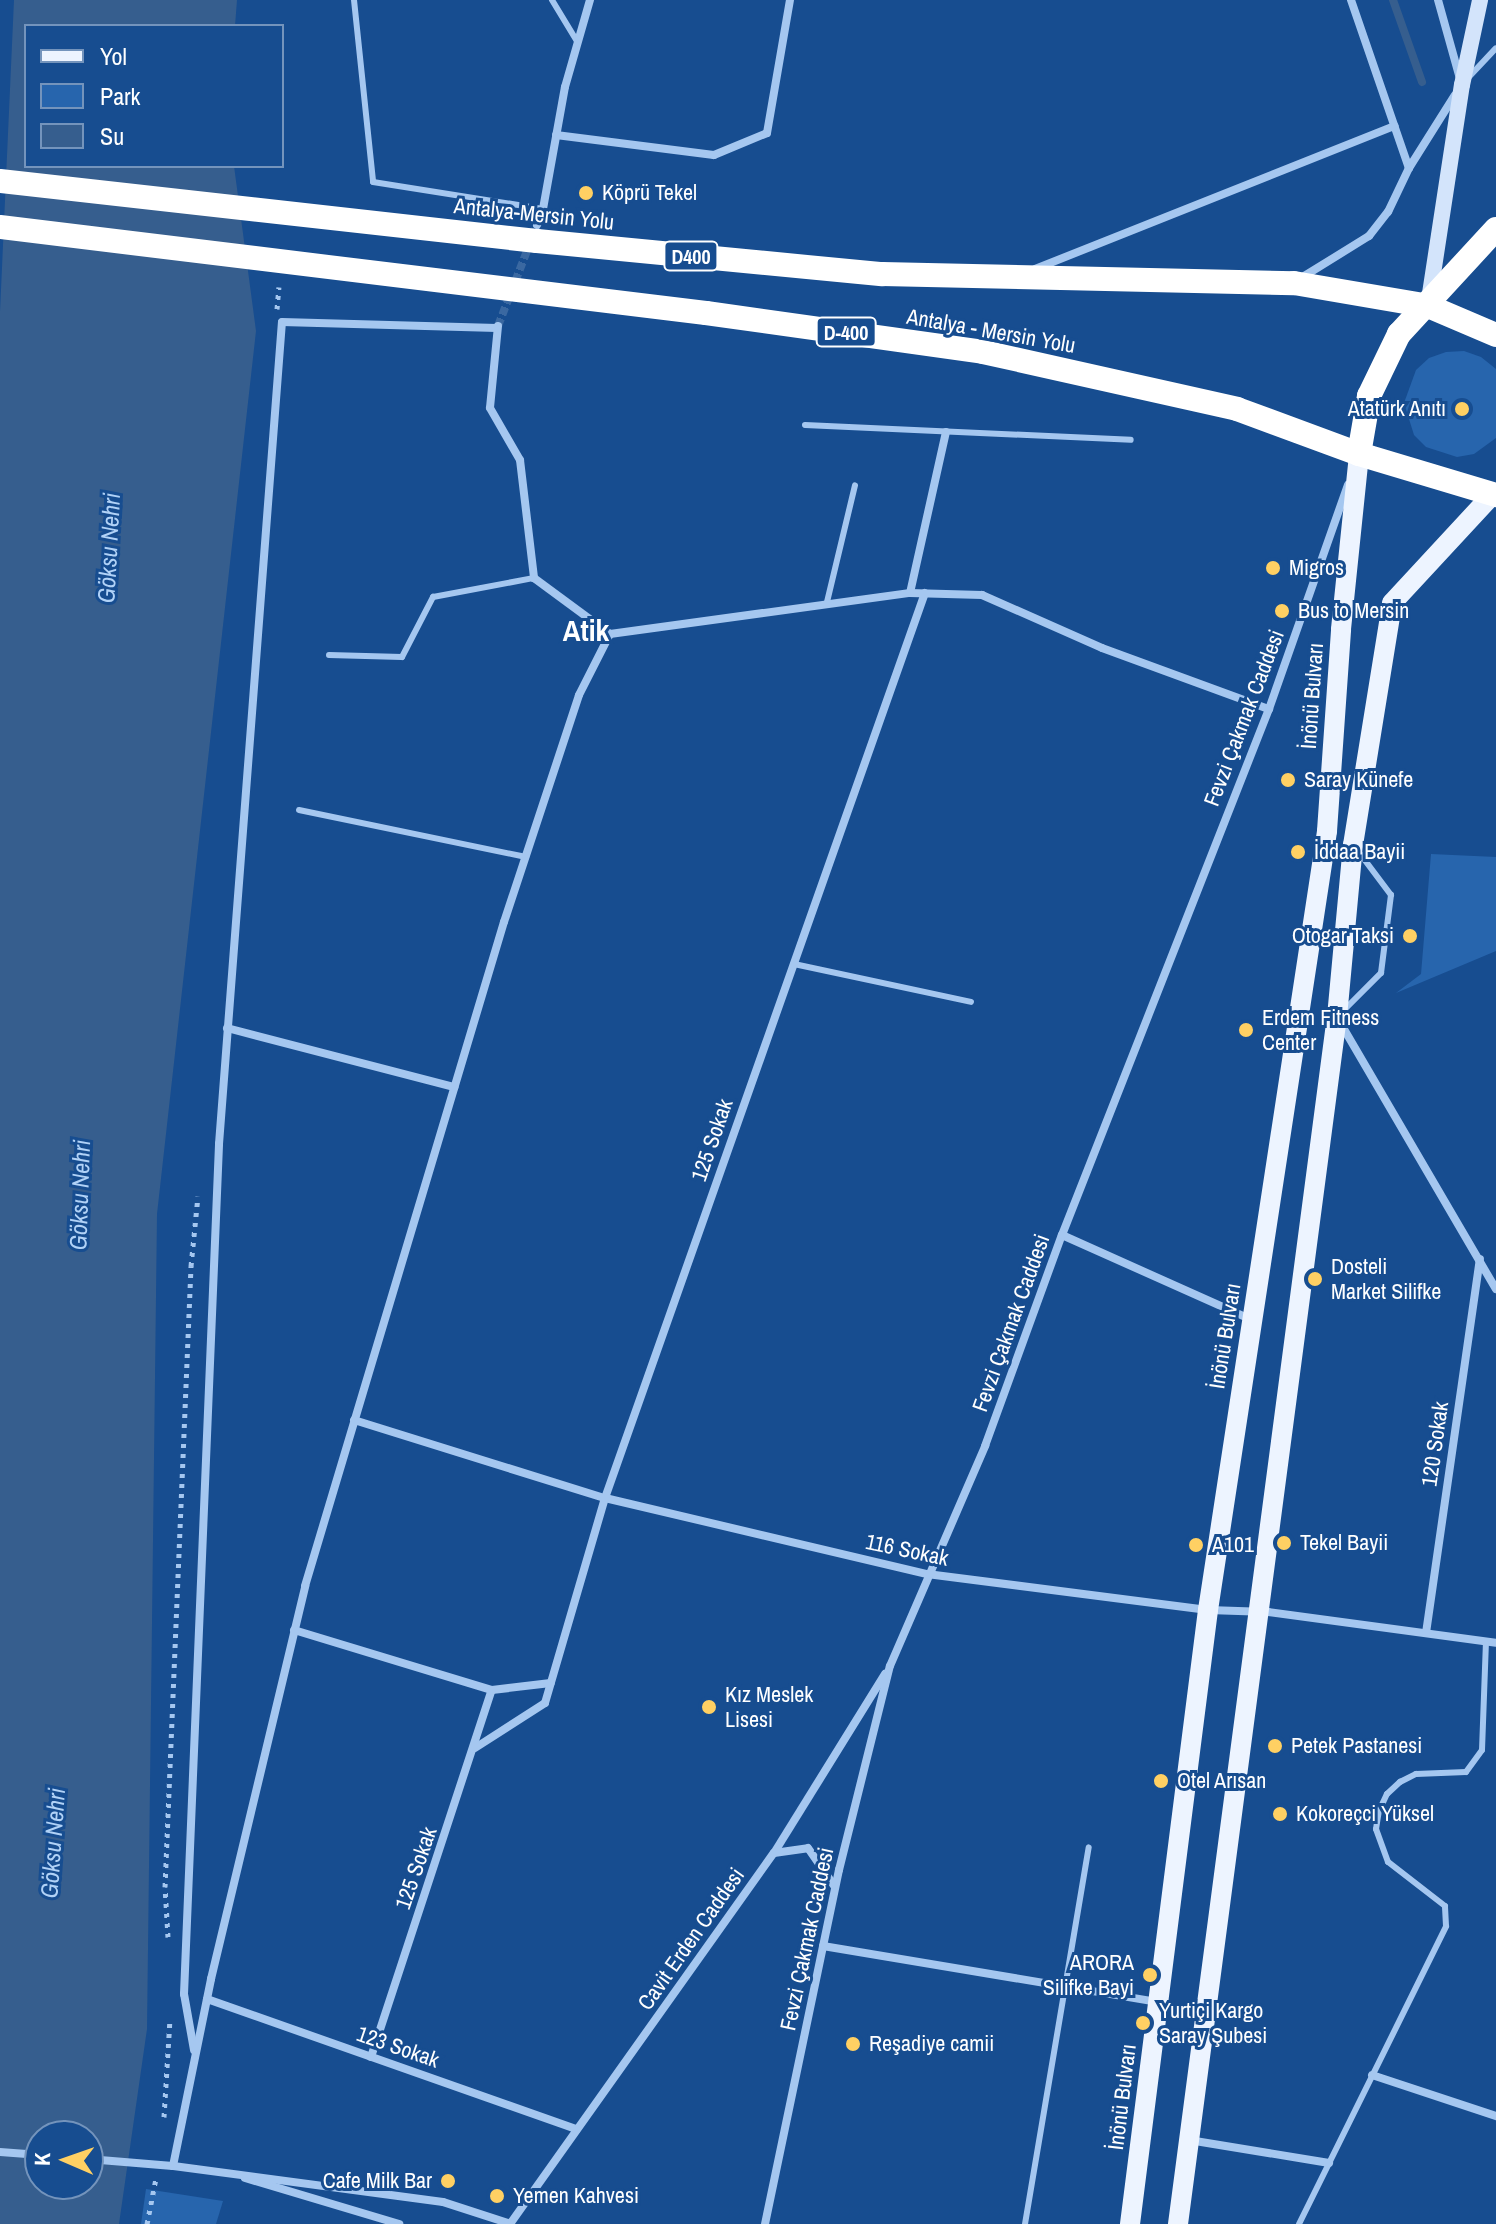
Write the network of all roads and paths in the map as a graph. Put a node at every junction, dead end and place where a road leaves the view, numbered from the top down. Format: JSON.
{"nodes":[{"id":1,"x":354,"y":0,"type":"edge"},
{"id":2,"x":552,"y":0,"type":"edge"},
{"id":3,"x":590,"y":0,"type":"edge"},
{"id":4,"x":790,"y":0,"type":"edge"},
{"id":5,"x":1351,"y":0,"type":"edge"},
{"id":6,"x":1438,"y":0,"type":"edge"},
{"id":7,"x":1480,"y":0,"type":"edge"},
{"id":8,"x":578,"y":43,"type":"junction"},
{"id":9,"x":1496,"y":48,"type":"edge"},
{"id":10,"x":1462,"y":85,"type":"junction"},
{"id":11,"x":1395,"y":126,"type":"junction"},
{"id":12,"x":556,"y":135,"type":"junction"},
{"id":13,"x":1409,"y":168,"type":"junction"},
{"id":14,"x":0,"y":181,"type":"edge"},
{"id":15,"x":543,"y":209,"type":"junction"},
{"id":16,"x":537,"y":225,"type":"tunnel mouth"},
{"id":17,"x":0,"y":227,"type":"edge"},
{"id":18,"x":1496,"y":229,"type":"edge"},
{"id":19,"x":1013,"y":278,"type":"junction"},
{"id":20,"x":1294,"y":283,"type":"junction"},
{"id":21,"x":1428,"y":306,"type":"junction"},
{"id":22,"x":1496,"y":335,"type":"edge"},
{"id":23,"x":805,"y":425,"type":"dead end"},
{"id":24,"x":946,"y":432,"type":"junction"},
{"id":25,"x":1131,"y":440,"type":"dead end"},
{"id":26,"x":1359,"y":454,"type":"junction"},
{"id":27,"x":855,"y":485,"type":"dead end"},
{"id":28,"x":1495,"y":494,"type":"edge"},
{"id":29,"x":534,"y":578,"type":"junction"},
{"id":30,"x":910,"y":593,"type":"junction"},
{"id":31,"x":925,"y":593,"type":"junction"},
{"id":32,"x":827,"y":602,"type":"junction"},
{"id":33,"x":610,"y":634,"type":"junction"},
{"id":34,"x":329,"y":655,"type":"dead end"},
{"id":35,"x":1269,"y":709,"type":"junction"},
{"id":36,"x":299,"y":810,"type":"dead end"},
{"id":37,"x":1353,"y":845,"type":"junction"},
{"id":38,"x":526,"y":857,"type":"junction"},
{"id":39,"x":794,"y":964,"type":"junction"},
{"id":40,"x":971,"y":1002,"type":"dead end"},
{"id":41,"x":1337,"y":1017,"type":"junction"},
{"id":42,"x":227,"y":1028,"type":"junction"},
{"id":43,"x":454,"y":1087,"type":"junction"},
{"id":44,"x":1062,"y":1235,"type":"junction"},
{"id":45,"x":1480,"y":1259,"type":"junction"},
{"id":46,"x":1496,"y":1289,"type":"edge"},
{"id":47,"x":1252,"y":1320,"type":"junction"},
{"id":48,"x":354,"y":1420,"type":"junction"},
{"id":49,"x":605,"y":1498,"type":"junction"},
{"id":50,"x":927,"y":1574,"type":"junction"},
{"id":51,"x":1208,"y":1610,"type":"junction"},
{"id":52,"x":1258,"y":1612,"type":"junction"},
{"id":53,"x":294,"y":1630,"type":"junction"},
{"id":54,"x":1426,"y":1633,"type":"junction"},
{"id":55,"x":1486,"y":1641,"type":"junction"},
{"id":56,"x":1496,"y":1643,"type":"edge"},
{"id":57,"x":890,"y":1666,"type":"junction"},
{"id":58,"x":551,"y":1683,"type":"junction"},
{"id":59,"x":492,"y":1690,"type":"junction"},
{"id":60,"x":475,"y":1748,"type":"junction"},
{"id":61,"x":1089,"y":1847,"type":"dead end"},
{"id":62,"x":774,"y":1853,"type":"junction"},
{"id":63,"x":835,"y":1887,"type":"junction"},
{"id":64,"x":823,"y":1946,"type":"junction"},
{"id":65,"x":1065,"y":1987,"type":"junction"},
{"id":66,"x":207,"y":1999,"type":"junction"},
{"id":67,"x":1158,"y":2002,"type":"junction"},
{"id":68,"x":195,"y":2055,"type":"junction"},
{"id":69,"x":371,"y":2057,"type":"junction"},
{"id":70,"x":1372,"y":2075,"type":"junction"},
{"id":71,"x":1496,"y":2116,"type":"edge"},
{"id":72,"x":577,"y":2129,"type":"junction"},
{"id":73,"x":1189,"y":2140,"type":"junction"},
{"id":74,"x":0,"y":2152,"type":"edge"},
{"id":75,"x":24,"y":2154,"type":"edge"},
{"id":76,"x":104,"y":2160,"type":"edge"},
{"id":77,"x":1329,"y":2163,"type":"junction"},
{"id":78,"x":173,"y":2166,"type":"junction"},
{"id":79,"x":218,"y":2170,"type":"junction"},
{"id":80,"x":153,"y":2190,"type":"dead end"},
{"id":81,"x":147,"y":2224,"type":"edge"},
{"id":82,"x":399,"y":2224,"type":"edge"},
{"id":83,"x":510,"y":2224,"type":"edge"},
{"id":84,"x":765,"y":2224,"type":"edge"},
{"id":85,"x":1025,"y":2224,"type":"edge"},
{"id":86,"x":1130,"y":2224,"type":"edge"},
{"id":87,"x":1178,"y":2224,"type":"edge"},
{"id":88,"x":1299,"y":2224,"type":"edge"}],
"edges":[{"from":1,"to":15,"type":"lane"},
{"from":2,"to":8,"type":"lane"},
{"from":3,"to":8,"type":"street"},
{"from":4,"to":12,"type":"street"},
{"from":5,"to":11,"type":"street"},
{"from":6,"to":10,"type":"street"},
{"from":7,"to":10,"type":"street"},
{"from":8,"to":12,"type":"street"},
{"from":9,"to":10,"type":"lane"},
{"from":10,"to":13,"type":"street"},
{"from":10,"to":21,"type":"street"},
{"from":11,"to":13,"type":"street"},
{"from":11,"to":19,"type":"street"},
{"from":12,"to":15,"type":"street"},
{"from":13,"to":20,"type":"street"},
{"from":14,"to":19,"type":"highway","name":"Antalya-Mersin Yolu","number":"D400"},
{"from":15,"to":16,"type":"street"},
{"from":17,"to":26,"type":"highway","name":"Antalya - Mersin Yolu","number":"D-400"},
{"from":18,"to":21,"type":"highway"},
{"from":19,"to":20,"type":"highway","name":"Antalya-Mersin Yolu","number":"D400"},
{"from":20,"to":21,"type":"highway"},
{"from":21,"to":22,"type":"highway"},
{"from":21,"to":26,"type":"highway"},
{"from":23,"to":24,"type":"lane"},
{"from":24,"to":25,"type":"lane"},
{"from":24,"to":30,"type":"street"},
{"from":26,"to":28,"type":"highway","name":"Antalya - Mersin Yolu","number":"D-400"},
{"from":26,"to":35,"type":"street","name":"Fevzi Çakmak Caddesi"},
{"from":26,"to":47,"type":"main road","name":"İnönü Bulvarı"},
{"from":27,"to":32,"type":"lane"},
{"from":28,"to":37,"type":"main road"},
{"from":29,"to":33,"type":"street"},
{"from":29,"to":34,"type":"lane"},
{"from":29,"to":42,"type":"street"},
{"from":30,"to":31,"type":"street"},
{"from":30,"to":32,"type":"street"},
{"from":31,"to":35,"type":"street"},
{"from":31,"to":39,"type":"street","name":"125 Sokak"},
{"from":32,"to":33,"type":"street"},
{"from":33,"to":38,"type":"street"},
{"from":35,"to":44,"type":"street","name":"Fevzi Çakmak Caddesi"},
{"from":36,"to":38,"type":"lane"},
{"from":37,"to":41,"type":"main road"},
{"from":37,"to":41,"type":"lane"},
{"from":38,"to":43,"type":"street"},
{"from":39,"to":40,"type":"lane"},
{"from":39,"to":49,"type":"street","name":"125 Sokak"},
{"from":41,"to":45,"type":"street"},
{"from":41,"to":52,"type":"main road"},
{"from":42,"to":43,"type":"street"},
{"from":42,"to":68,"type":"street"},
{"from":43,"to":48,"type":"street"},
{"from":44,"to":47,"type":"street"},
{"from":44,"to":50,"type":"street","name":"Fevzi Çakmak Caddesi"},
{"from":45,"to":46,"type":"street"},
{"from":45,"to":54,"type":"street","name":"120 Sokak"},
{"from":47,"to":51,"type":"main road","name":"İnönü Bulvarı"},
{"from":48,"to":49,"type":"street","name":"116 Sokak"},
{"from":48,"to":53,"type":"street"},
{"from":49,"to":50,"type":"street","name":"116 Sokak"},
{"from":49,"to":58,"type":"street","name":"125 Sokak"},
{"from":50,"to":51,"type":"street","name":"116 Sokak"},
{"from":50,"to":57,"type":"street","name":"Fevzi Çakmak Caddesi"},
{"from":51,"to":52,"type":"street","name":"116 Sokak"},
{"from":51,"to":67,"type":"main road","name":"İnönü Bulvarı"},
{"from":52,"to":54,"type":"street","name":"116 Sokak"},
{"from":52,"to":73,"type":"main road"},
{"from":53,"to":59,"type":"street"},
{"from":53,"to":66,"type":"street"},
{"from":54,"to":55,"type":"street","name":"116 Sokak"},
{"from":55,"to":56,"type":"street","name":"116 Sokak"},
{"from":55,"to":70,"type":"lane"},
{"from":57,"to":62,"type":"street","name":"Cavit Erden Caddesi"},
{"from":57,"to":63,"type":"street","name":"Fevzi Çakmak Caddesi"},
{"from":58,"to":59,"type":"street"},
{"from":58,"to":60,"type":"street","name":"125 Sokak"},
{"from":59,"to":60,"type":"street","name":"125 Sokak"},
{"from":60,"to":69,"type":"street","name":"125 Sokak"},
{"from":61,"to":65,"type":"lane"},
{"from":62,"to":63,"type":"street"},
{"from":62,"to":72,"type":"street","name":"Cavit Erden Caddesi"},
{"from":63,"to":64,"type":"street","name":"Fevzi Çakmak Caddesi"},
{"from":64,"to":65,"type":"street"},
{"from":64,"to":84,"type":"street","name":"Fevzi Çakmak Caddesi"},
{"from":65,"to":67,"type":"street"},
{"from":65,"to":85,"type":"lane"},
{"from":66,"to":68,"type":"street"},
{"from":66,"to":69,"type":"street","name":"123 Sokak"},
{"from":67,"to":86,"type":"main road","name":"İnönü Bulvarı"},
{"from":68,"to":78,"type":"street"},
{"from":69,"to":72,"type":"street","name":"123 Sokak"},
{"from":70,"to":71,"type":"street"},
{"from":70,"to":77,"type":"lane"},
{"from":72,"to":83,"type":"street","name":"Cavit Erden Caddesi"},
{"from":73,"to":77,"type":"street"},
{"from":73,"to":87,"type":"main road"},
{"from":74,"to":75,"type":"street"},
{"from":76,"to":78,"type":"street","bridge":true},
{"from":77,"to":88,"type":"lane"},
{"from":78,"to":79,"type":"street"},
{"from":79,"to":82,"type":"street"},
{"from":79,"to":83,"type":"street"},
{"from":80,"to":81,"type":"path"}]}
